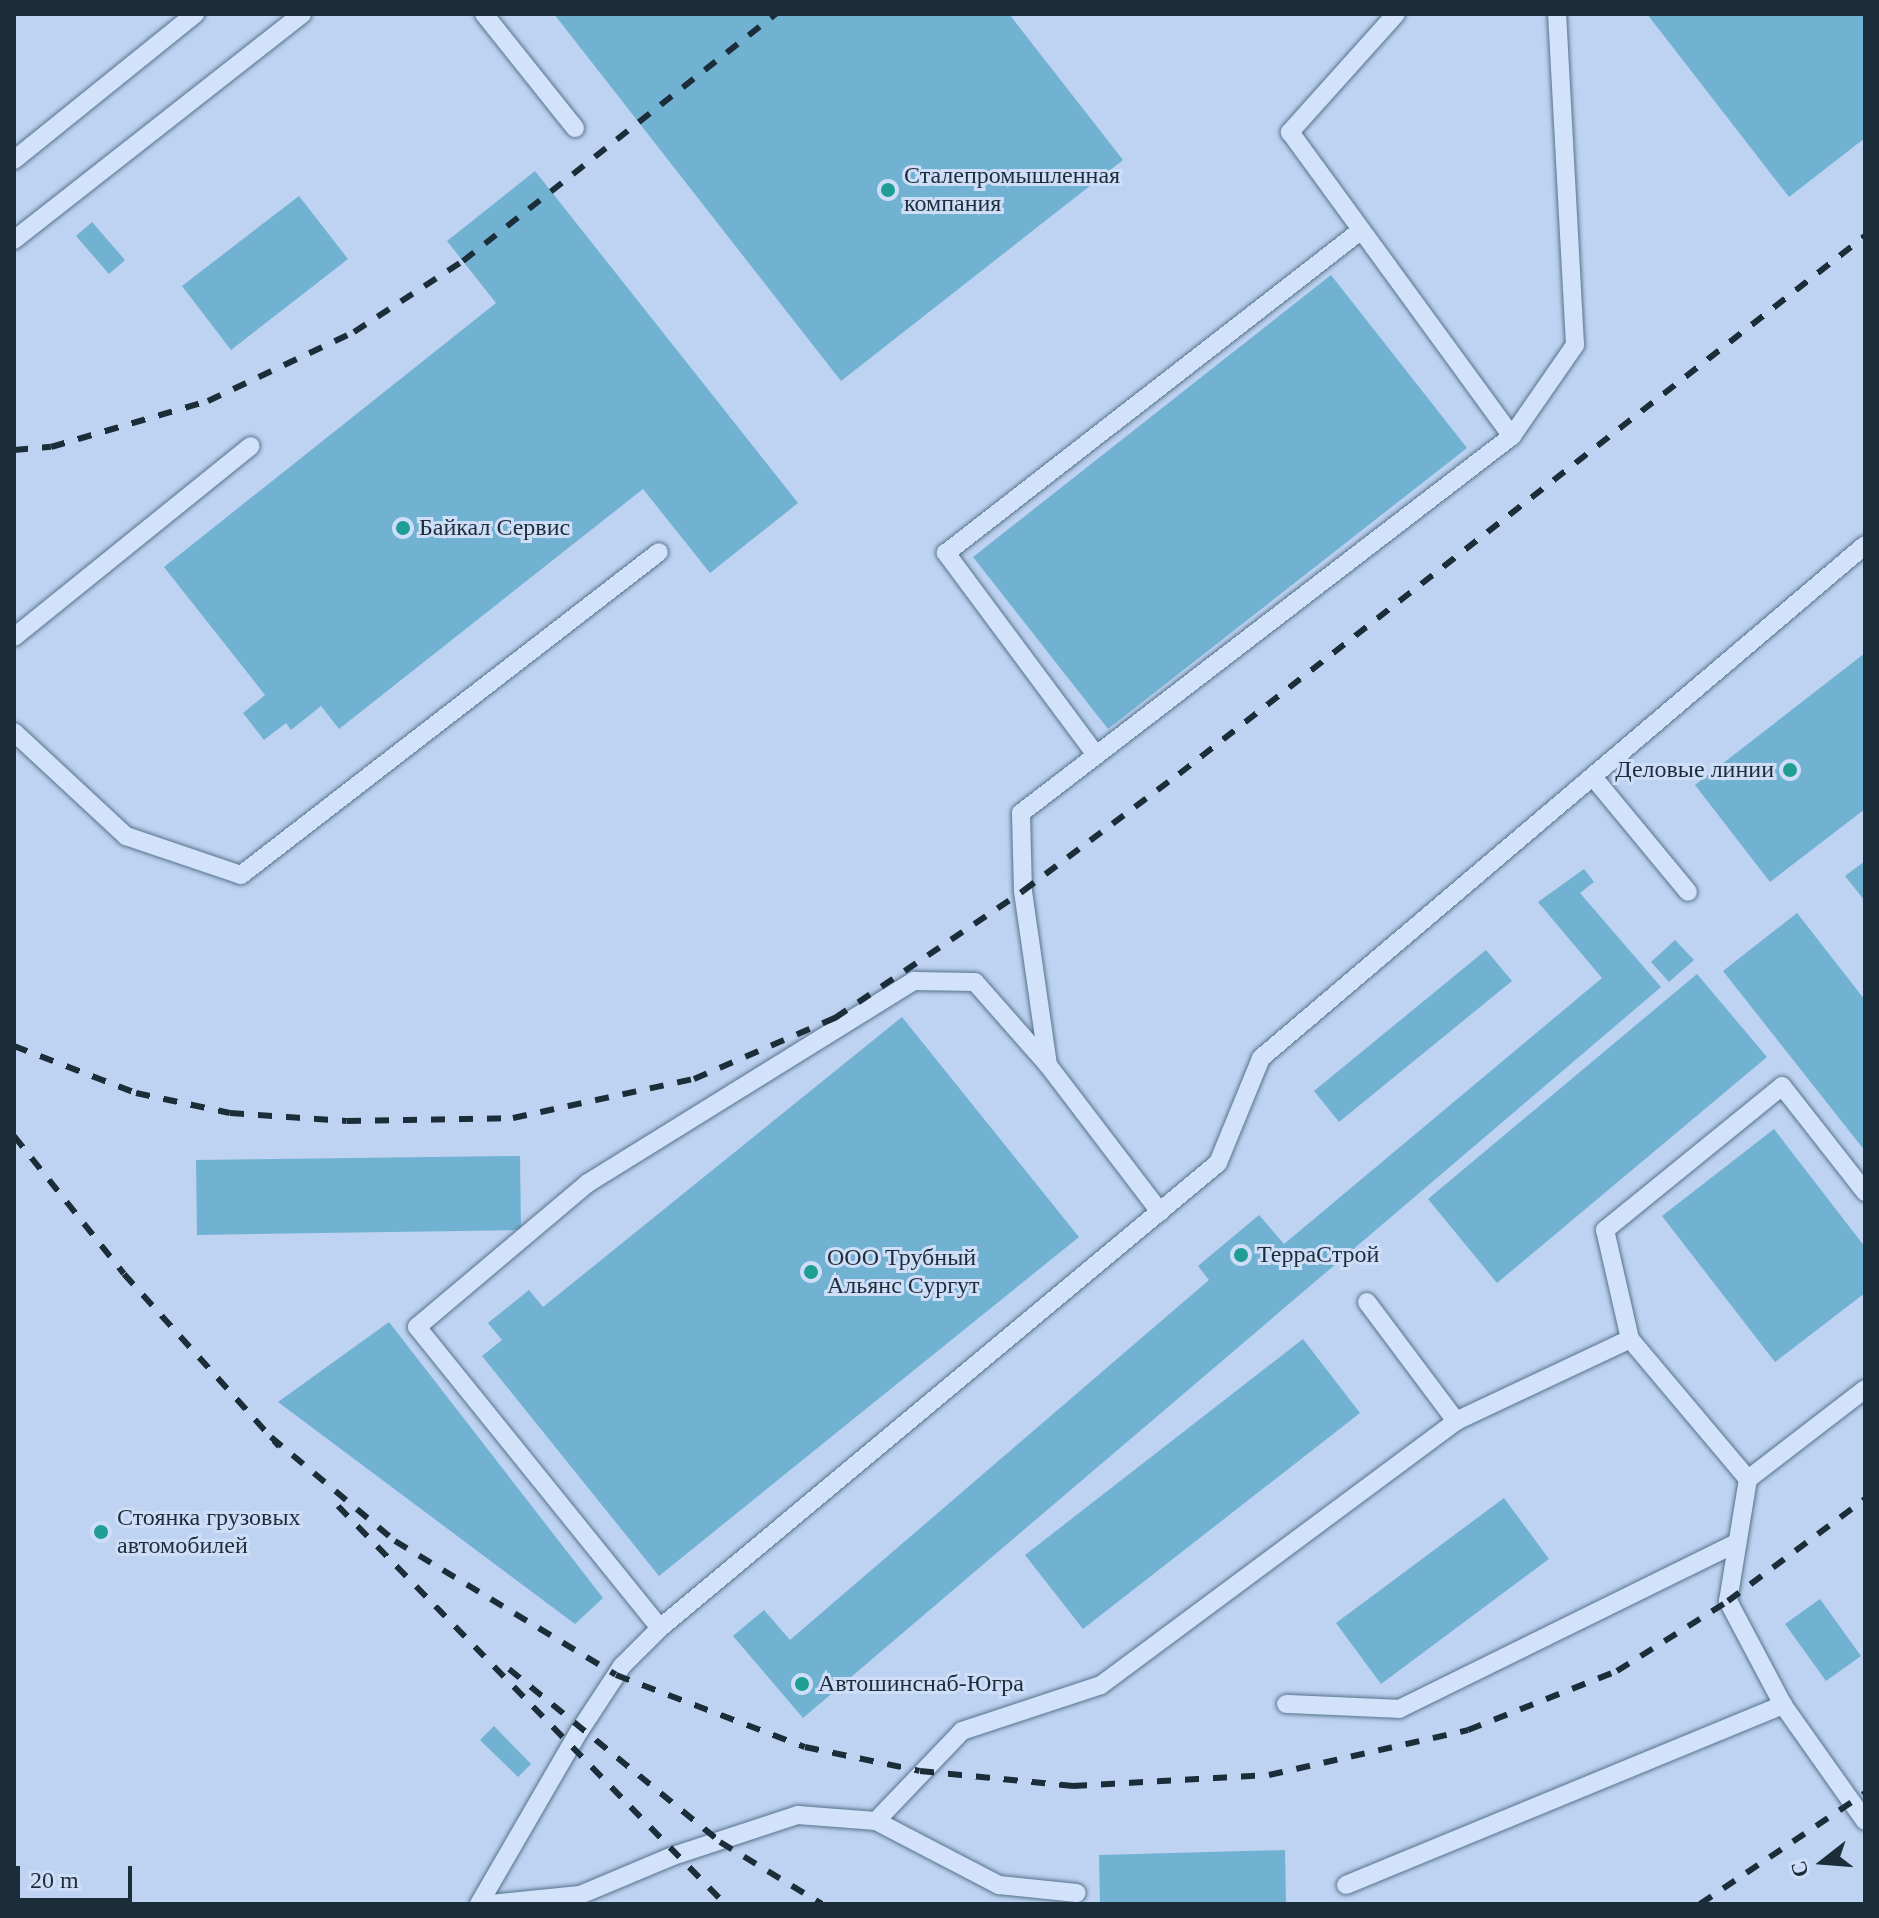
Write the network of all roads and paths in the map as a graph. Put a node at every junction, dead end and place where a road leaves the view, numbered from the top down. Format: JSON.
{"nodes":[{"id":1,"x":195,"y":14,"type":"edge"},
{"id":2,"x":302,"y":14,"type":"edge"},
{"id":3,"x":484,"y":14,"type":"edge"},
{"id":4,"x":1396,"y":14,"type":"edge"},
{"id":5,"x":1557,"y":14,"type":"edge"},
{"id":6,"x":575,"y":128,"type":"dead end"},
{"id":7,"x":14,"y":160,"type":"edge"},
{"id":8,"x":1359,"y":232,"type":"junction"},
{"id":9,"x":14,"y":240,"type":"edge"},
{"id":10,"x":1512,"y":436,"type":"junction"},
{"id":11,"x":251,"y":446,"type":"dead end"},
{"id":12,"x":1865,"y":545,"type":"edge"},
{"id":13,"x":659,"y":552,"type":"dead end"},
{"id":14,"x":14,"y":637,"type":"edge"},
{"id":15,"x":14,"y":732,"type":"edge"},
{"id":16,"x":1096,"y":755,"type":"junction"},
{"id":17,"x":1593,"y":777,"type":"junction"},
{"id":18,"x":1688,"y":892,"type":"dead end"},
{"id":19,"x":1048,"y":1065,"type":"junction"},
{"id":20,"x":1865,"y":1192,"type":"edge"},
{"id":21,"x":1160,"y":1212,"type":"junction"},
{"id":22,"x":1367,"y":1302,"type":"dead end"},
{"id":23,"x":1630,"y":1339,"type":"junction"},
{"id":24,"x":1865,"y":1389,"type":"edge"},
{"id":25,"x":1456,"y":1421,"type":"junction"},
{"id":26,"x":1748,"y":1479,"type":"junction"},
{"id":27,"x":1737,"y":1543,"type":"junction"},
{"id":28,"x":660,"y":1628,"type":"junction"},
{"id":29,"x":1286,"y":1704,"type":"dead end"},
{"id":30,"x":1783,"y":1705,"type":"junction"},
{"id":31,"x":876,"y":1821,"type":"junction"},
{"id":32,"x":1865,"y":1821,"type":"edge"},
{"id":33,"x":1346,"y":1885,"type":"dead end"},
{"id":34,"x":1077,"y":1893,"type":"dead end"},
{"id":35,"x":586,"y":1899,"type":"edge"},
{"id":36,"x":479,"y":1904,"type":"edge"},
{"id":37,"x":490,"y":1904,"type":"edge"}],
"edges":[{"from":1,"to":7,"type":"lane"},
{"from":2,"to":9,"type":"lane"},
{"from":3,"to":6,"type":"lane"},
{"from":4,"to":8,"type":"lane"},
{"from":5,"to":10,"type":"lane"},
{"from":8,"to":10,"type":"lane"},
{"from":8,"to":16,"type":"lane"},
{"from":10,"to":16,"type":"lane"},
{"from":11,"to":14,"type":"lane"},
{"from":12,"to":17,"type":"lane"},
{"from":13,"to":15,"type":"lane"},
{"from":16,"to":19,"type":"lane"},
{"from":17,"to":18,"type":"lane"},
{"from":17,"to":21,"type":"lane"},
{"from":19,"to":21,"type":"lane"},
{"from":19,"to":28,"type":"lane"},
{"from":20,"to":23,"type":"lane"},
{"from":21,"to":28,"type":"lane"},
{"from":22,"to":25,"type":"lane"},
{"from":23,"to":25,"type":"lane"},
{"from":23,"to":26,"type":"lane"},
{"from":24,"to":26,"type":"lane"},
{"from":25,"to":31,"type":"lane"},
{"from":26,"to":27,"type":"lane"},
{"from":27,"to":29,"type":"lane"},
{"from":27,"to":30,"type":"lane"},
{"from":28,"to":36,"type":"lane"},
{"from":30,"to":32,"type":"lane"},
{"from":30,"to":33,"type":"lane"},
{"from":31,"to":34,"type":"lane"},
{"from":31,"to":35,"type":"lane"},
{"from":35,"to":37,"type":"lane"}]}
